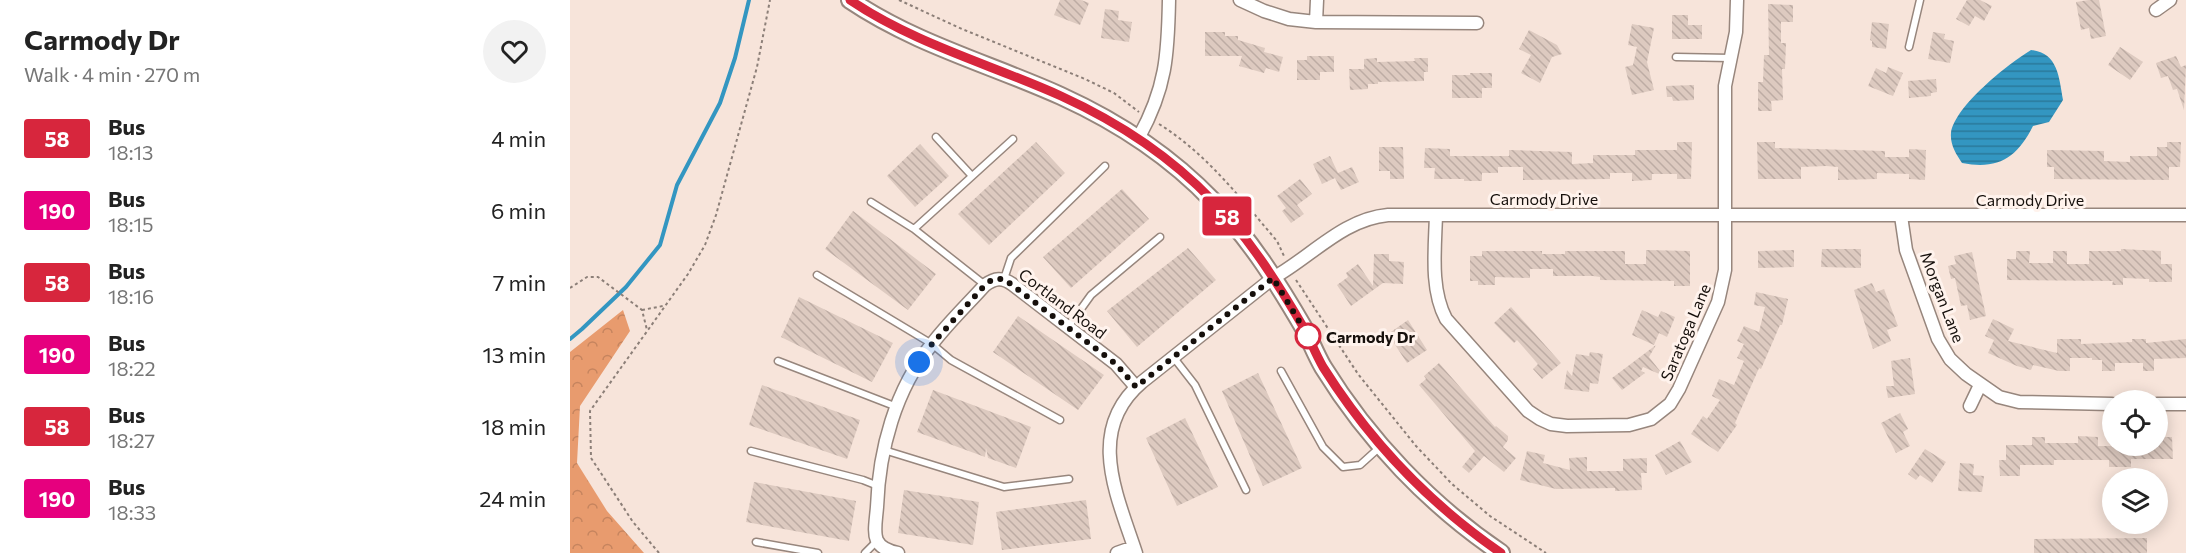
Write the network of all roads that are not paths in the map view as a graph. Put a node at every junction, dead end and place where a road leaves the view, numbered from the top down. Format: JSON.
{"nodes":[{"id":1,"x":850,"y":0,"type":"edge"},
{"id":2,"x":1169,"y":0,"type":"edge"},
{"id":3,"x":1240,"y":0,"type":"edge"},
{"id":4,"x":1317,"y":0,"type":"edge"},
{"id":5,"x":1737,"y":0,"type":"edge"},
{"id":6,"x":1920,"y":0,"type":"edge"},
{"id":7,"x":2170,"y":0,"type":"edge"},
{"id":8,"x":2156,"y":10,"type":"dead end"},
{"id":9,"x":1316,"y":22,"type":"junction"},
{"id":10,"x":1477,"y":23,"type":"dead end"},
{"id":11,"x":1909,"y":46,"type":"dead end"},
{"id":12,"x":1676,"y":57,"type":"dead end"},
{"id":13,"x":1731,"y":58,"type":"junction"},
{"id":14,"x":936,"y":137,"type":"dead end"},
{"id":15,"x":1139,"y":137,"type":"junction"},
{"id":16,"x":1013,"y":139,"type":"dead end"},
{"id":17,"x":1105,"y":166,"type":"dead end"},
{"id":18,"x":972,"y":176,"type":"junction"},
{"id":19,"x":871,"y":202,"type":"dead end"},
{"id":20,"x":1725,"y":214,"type":"junction"},
{"id":21,"x":1436,"y":215,"type":"junction"},
{"id":22,"x":2186,"y":215,"type":"edge"},
{"id":23,"x":1901,"y":216,"type":"junction"},
{"id":24,"x":914,"y":229,"type":"junction"},
{"id":25,"x":1160,"y":237,"type":"dead end"},
{"id":26,"x":817,"y":275,"type":"dead end"},
{"id":27,"x":1273,"y":278,"type":"junction"},
{"id":28,"x":1004,"y":279,"type":"junction"},
{"id":29,"x":985,"y":285,"type":"junction"},
{"id":30,"x":1068,"y":327,"type":"junction"},
{"id":31,"x":932,"y":344,"type":"junction"},
{"id":32,"x":1174,"y":358,"type":"junction"},
{"id":33,"x":778,"y":361,"type":"dead end"},
{"id":34,"x":1281,"y":371,"type":"dead end"},
{"id":35,"x":1980,"y":385,"type":"junction"},
{"id":36,"x":1136,"y":387,"type":"junction"},
{"id":37,"x":2102,"y":404,"type":"edge"},
{"id":38,"x":2168,"y":404,"type":"edge"},
{"id":39,"x":2186,"y":404,"type":"edge"},
{"id":40,"x":897,"y":406,"type":"junction"},
{"id":41,"x":1970,"y":406,"type":"dead end"},
{"id":42,"x":1060,"y":420,"type":"dead end"},
{"id":43,"x":1381,"y":446,"type":"junction"},
{"id":44,"x":884,"y":450,"type":"junction"},
{"id":45,"x":752,"y":451,"type":"dead end"},
{"id":46,"x":1069,"y":479,"type":"dead end"},
{"id":47,"x":878,"y":486,"type":"junction"},
{"id":48,"x":1246,"y":490,"type":"dead end"},
{"id":49,"x":756,"y":542,"type":"dead end"},
{"id":50,"x":876,"y":542,"type":"junction"},
{"id":51,"x":1135,"y":550,"type":"edge"},
{"id":52,"x":818,"y":553,"type":"edge"},
{"id":53,"x":865,"y":553,"type":"edge"},
{"id":54,"x":898,"y":553,"type":"edge"},
{"id":55,"x":1117,"y":553,"type":"edge"},
{"id":56,"x":1501,"y":553,"type":"edge"}],
"edges":[{"from":1,"to":15,"type":"street"},
{"from":2,"to":15,"type":"street"},
{"from":3,"to":9,"type":"street"},
{"from":4,"to":9,"type":"street"},
{"from":5,"to":13,"type":"street","name":"Saratoga Lane"},
{"from":6,"to":11,"type":"lane"},
{"from":7,"to":8,"type":"street"},
{"from":9,"to":10,"type":"street"},
{"from":12,"to":13,"type":"lane"},
{"from":13,"to":20,"type":"street","name":"Saratoga Lane"},
{"from":14,"to":18,"type":"lane"},
{"from":15,"to":27,"type":"street"},
{"from":16,"to":18,"type":"lane"},
{"from":17,"to":28,"type":"lane"},
{"from":18,"to":24,"type":"lane"},
{"from":19,"to":24,"type":"lane"},
{"from":20,"to":21,"type":"street","name":"Carmody Drive"},
{"from":20,"to":21,"type":"street","name":"Saratoga Lane"},
{"from":20,"to":23,"type":"street","name":"Carmody Drive"},
{"from":21,"to":27,"type":"street","name":"Carmody Drive"},
{"from":22,"to":23,"type":"street","name":"Carmody Drive"},
{"from":23,"to":35,"type":"street","name":"Morgan Lane"},
{"from":24,"to":29,"type":"lane"},
{"from":25,"to":30,"type":"lane"},
{"from":26,"to":31,"type":"lane"},
{"from":27,"to":32,"type":"street","name":"Carmody Drive"},
{"from":27,"to":43,"type":"street"},
{"from":28,"to":29,"type":"street","name":"Cortland Road"},
{"from":28,"to":30,"type":"street","name":"Cortland Road"},
{"from":29,"to":31,"type":"street"},
{"from":30,"to":36,"type":"street","name":"Cortland Road"},
{"from":31,"to":40,"type":"street"},
{"from":31,"to":42,"type":"lane"},
{"from":32,"to":36,"type":"street","name":"Carmody Drive"},
{"from":32,"to":48,"type":"lane"},
{"from":33,"to":40,"type":"lane"},
{"from":34,"to":43,"type":"lane"},
{"from":35,"to":37,"type":"street","name":"Morgan Lane"},
{"from":35,"to":41,"type":"street"},
{"from":36,"to":51,"type":"street","name":"Carmody Drive"},
{"from":38,"to":39,"type":"street"},
{"from":40,"to":44,"type":"street"},
{"from":43,"to":56,"type":"street"},
{"from":44,"to":46,"type":"lane"},
{"from":44,"to":47,"type":"street"},
{"from":45,"to":47,"type":"lane"},
{"from":47,"to":50,"type":"street"},
{"from":49,"to":52,"type":"lane"},
{"from":50,"to":53,"type":"lane"},
{"from":50,"to":54,"type":"street"},
{"from":51,"to":55,"type":"street"}]}
